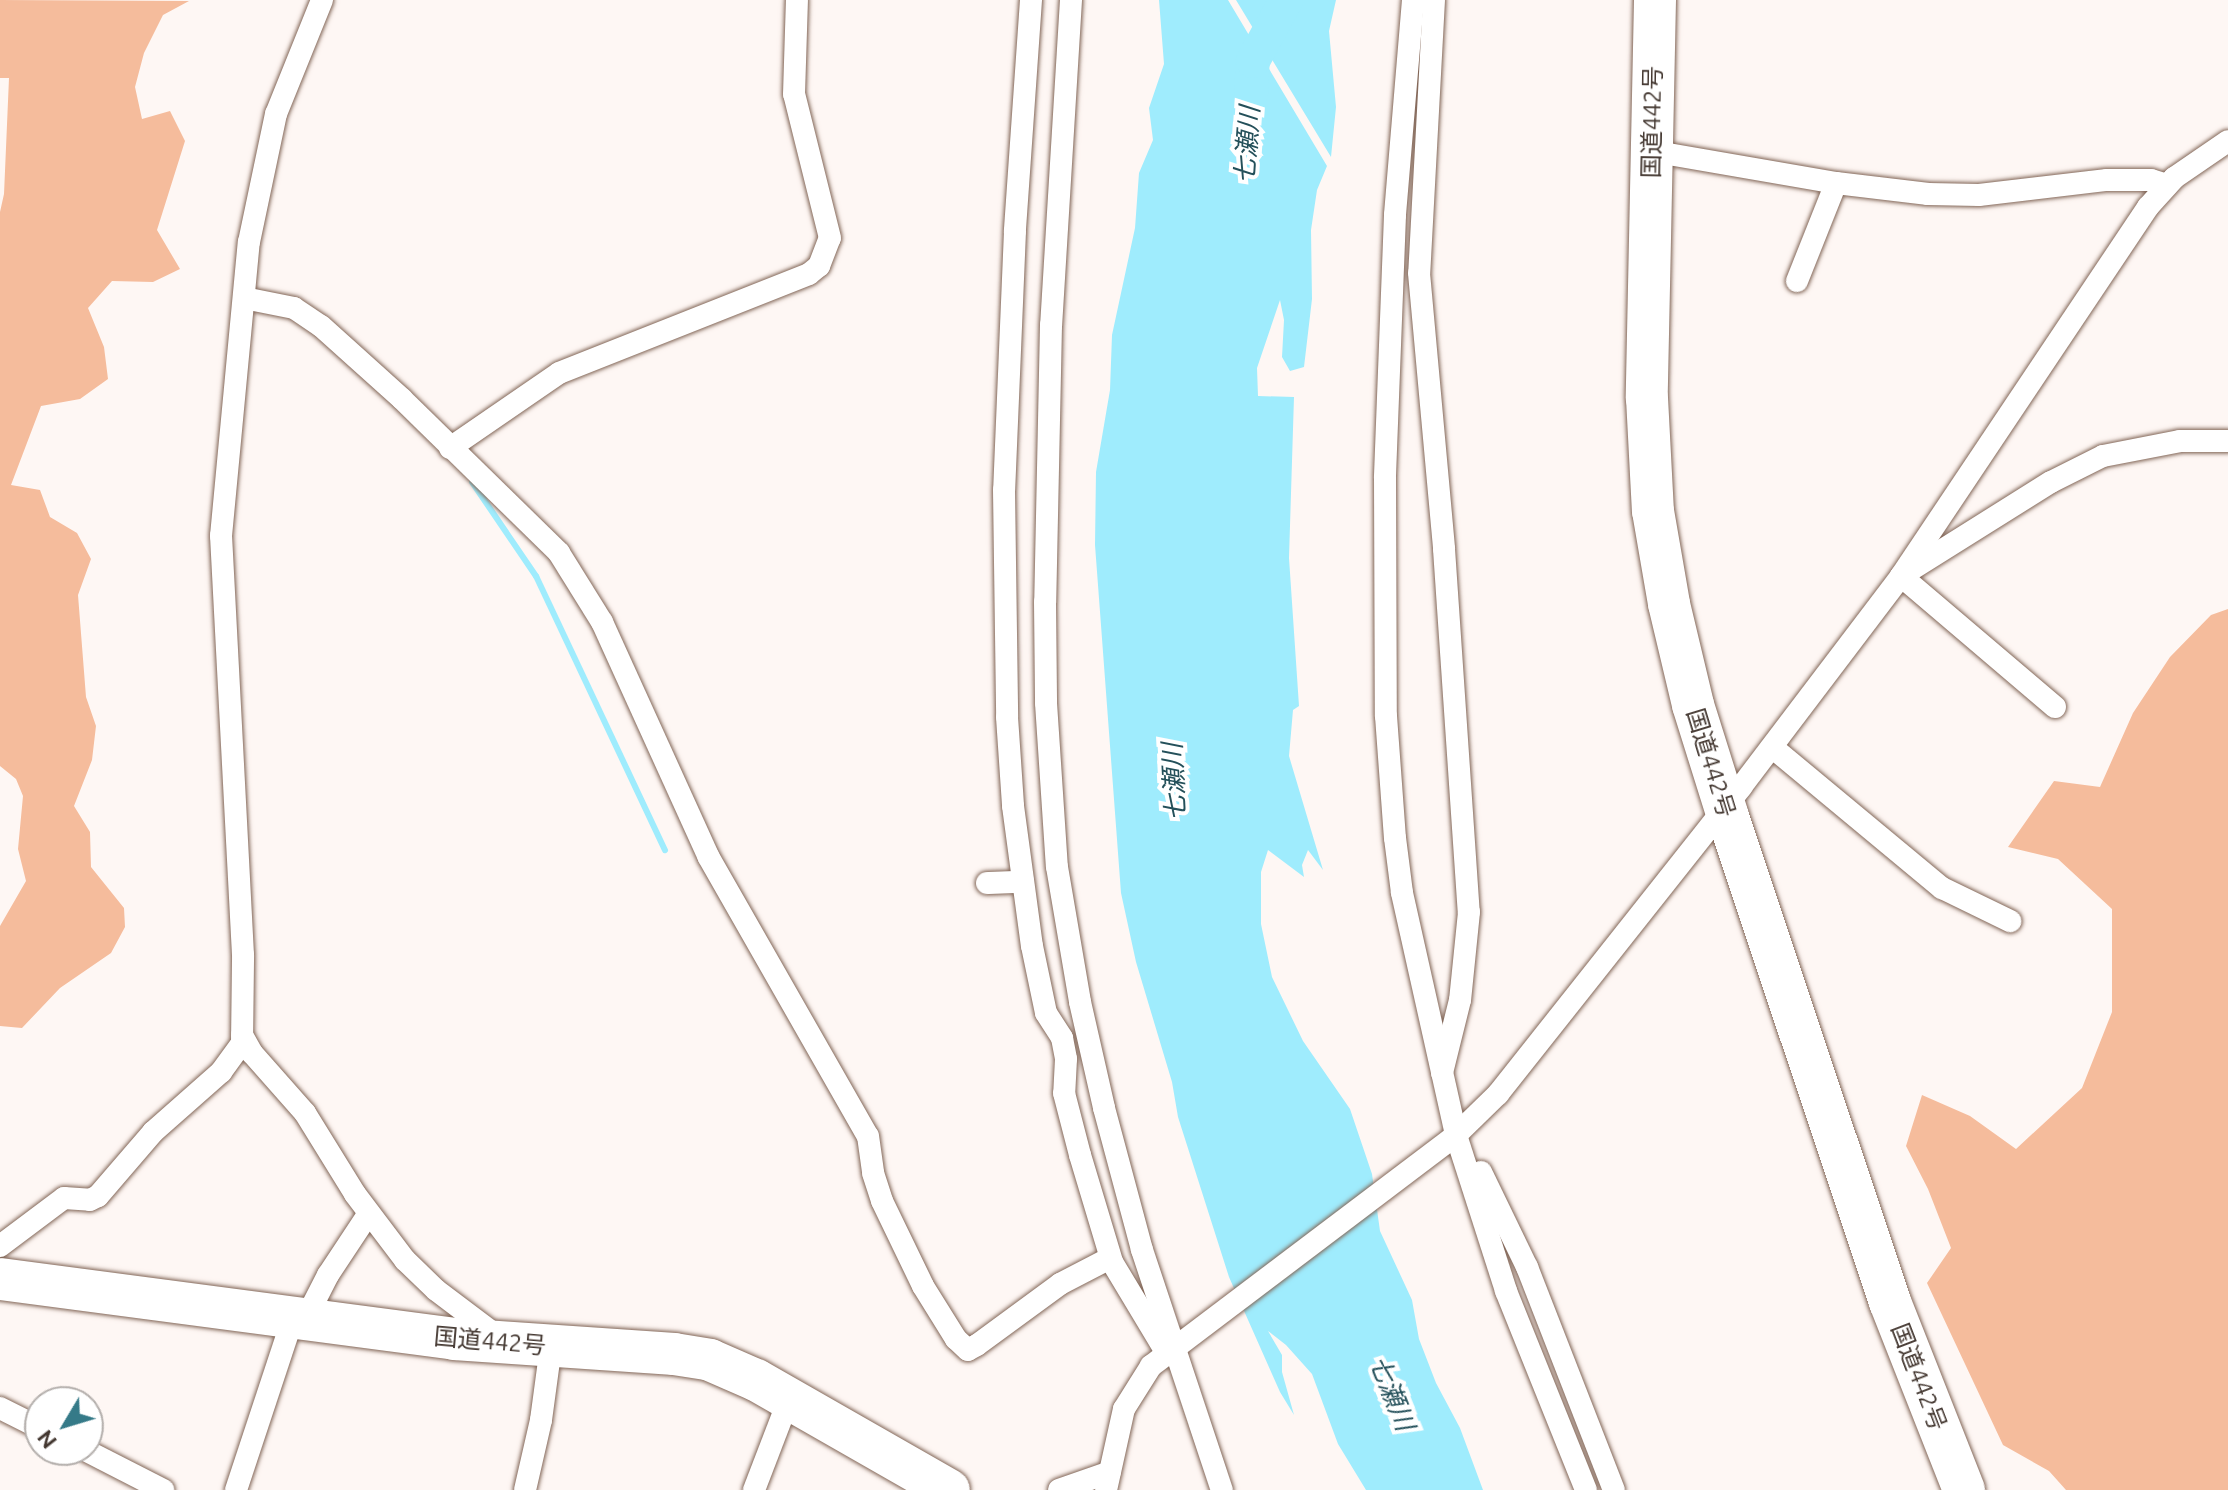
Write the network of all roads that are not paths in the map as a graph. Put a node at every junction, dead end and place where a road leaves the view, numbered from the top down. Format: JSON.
{"nodes":[{"id":1,"x":322,"y":0,"type":"edge"},
{"id":2,"x":797,"y":0,"type":"edge"},
{"id":3,"x":1031,"y":0,"type":"edge"},
{"id":4,"x":1071,"y":0,"type":"edge"},
{"id":5,"x":1413,"y":0,"type":"edge"},
{"id":6,"x":1434,"y":0,"type":"edge"},
{"id":7,"x":1655,"y":0,"type":"edge"},
{"id":8,"x":2228,"y":141,"type":"edge"},
{"id":9,"x":1651,"y":151,"type":"junction"},
{"id":10,"x":1836,"y":183,"type":"junction"},
{"id":11,"x":2167,"y":185,"type":"junction"},
{"id":12,"x":1797,"y":281,"type":"dead end"},
{"id":13,"x":244,"y":298,"type":"junction"},
{"id":14,"x":2228,"y":441,"type":"edge"},
{"id":15,"x":450,"y":448,"type":"junction"},
{"id":16,"x":1901,"y":576,"type":"junction"},
{"id":17,"x":2055,"y":707,"type":"dead end"},
{"id":18,"x":1772,"y":747,"type":"junction"},
{"id":19,"x":1725,"y":807,"type":"junction"},
{"id":20,"x":1023,"y":882,"type":"junction"},
{"id":21,"x":987,"y":883,"type":"dead end"},
{"id":22,"x":2010,"y":921,"type":"dead end"},
{"id":23,"x":242,"y":1035,"type":"junction"},
{"id":24,"x":1441,"y":1076,"type":"junction"},
{"id":25,"x":1447,"y":1141,"type":"junction"},
{"id":26,"x":369,"y":1213,"type":"junction"},
{"id":27,"x":0,"y":1246,"type":"edge"},
{"id":28,"x":1110,"y":1258,"type":"junction"},
{"id":29,"x":0,"y":1279,"type":"edge"},
{"id":30,"x":299,"y":1319,"type":"junction"},
{"id":31,"x":531,"y":1345,"type":"junction"},
{"id":32,"x":1174,"y":1345,"type":"junction"},
{"id":33,"x":789,"y":1399,"type":"junction"},
{"id":34,"x":0,"y":1408,"type":"edge"},
{"id":35,"x":24,"y":1420,"type":"edge"},
{"id":36,"x":104,"y":1465,"type":"edge"},
{"id":37,"x":125,"y":1481,"type":"edge"},
{"id":38,"x":1108,"y":1481,"type":"edge"},
{"id":39,"x":163,"y":1490,"type":"edge"},
{"id":40,"x":236,"y":1490,"type":"edge"},
{"id":41,"x":525,"y":1490,"type":"edge"},
{"id":42,"x":754,"y":1490,"type":"edge"},
{"id":43,"x":949,"y":1490,"type":"edge"},
{"id":44,"x":1059,"y":1490,"type":"edge"},
{"id":45,"x":1222,"y":1490,"type":"edge"},
{"id":46,"x":1586,"y":1490,"type":"edge"},
{"id":47,"x":1614,"y":1490,"type":"edge"},
{"id":48,"x":1964,"y":1490,"type":"edge"}],
"edges":[{"from":1,"to":13,"type":"street"},
{"from":2,"to":15,"type":"street"},
{"from":3,"to":20,"type":"street"},
{"from":4,"to":32,"type":"street"},
{"from":5,"to":24,"type":"street"},
{"from":6,"to":24,"type":"street"},
{"from":7,"to":9,"type":"highway","name":"国道442号"},
{"from":8,"to":11,"type":"street"},
{"from":9,"to":10,"type":"street"},
{"from":9,"to":19,"type":"highway","name":"国道442号"},
{"from":10,"to":11,"type":"street"},
{"from":10,"to":12,"type":"street"},
{"from":11,"to":16,"type":"street"},
{"from":13,"to":15,"type":"street"},
{"from":13,"to":23,"type":"street"},
{"from":14,"to":16,"type":"street"},
{"from":15,"to":28,"type":"street"},
{"from":16,"to":17,"type":"street"},
{"from":16,"to":18,"type":"street"},
{"from":18,"to":19,"type":"street"},
{"from":18,"to":22,"type":"street"},
{"from":19,"to":25,"type":"street"},
{"from":19,"to":48,"type":"highway","name":"国道442号"},
{"from":20,"to":21,"type":"street"},
{"from":20,"to":28,"type":"street"},
{"from":23,"to":26,"type":"street"},
{"from":23,"to":27,"type":"street"},
{"from":24,"to":25,"type":"street"},
{"from":25,"to":32,"type":"street"},
{"from":25,"to":46,"type":"street"},
{"from":25,"to":47,"type":"street"},
{"from":26,"to":30,"type":"street"},
{"from":26,"to":31,"type":"street"},
{"from":28,"to":32,"type":"street"},
{"from":29,"to":30,"type":"highway","name":"国道442号"},
{"from":30,"to":31,"type":"highway","name":"国道442号"},
{"from":30,"to":40,"type":"street"},
{"from":31,"to":33,"type":"highway","name":"国道442号"},
{"from":31,"to":41,"type":"street"},
{"from":32,"to":38,"type":"street"},
{"from":32,"to":45,"type":"street"},
{"from":33,"to":42,"type":"street"},
{"from":33,"to":43,"type":"highway","name":"国道442号"},
{"from":34,"to":35,"type":"street"},
{"from":36,"to":37,"type":"street"},
{"from":37,"to":39,"type":"street"},
{"from":38,"to":44,"type":"street"}]}
